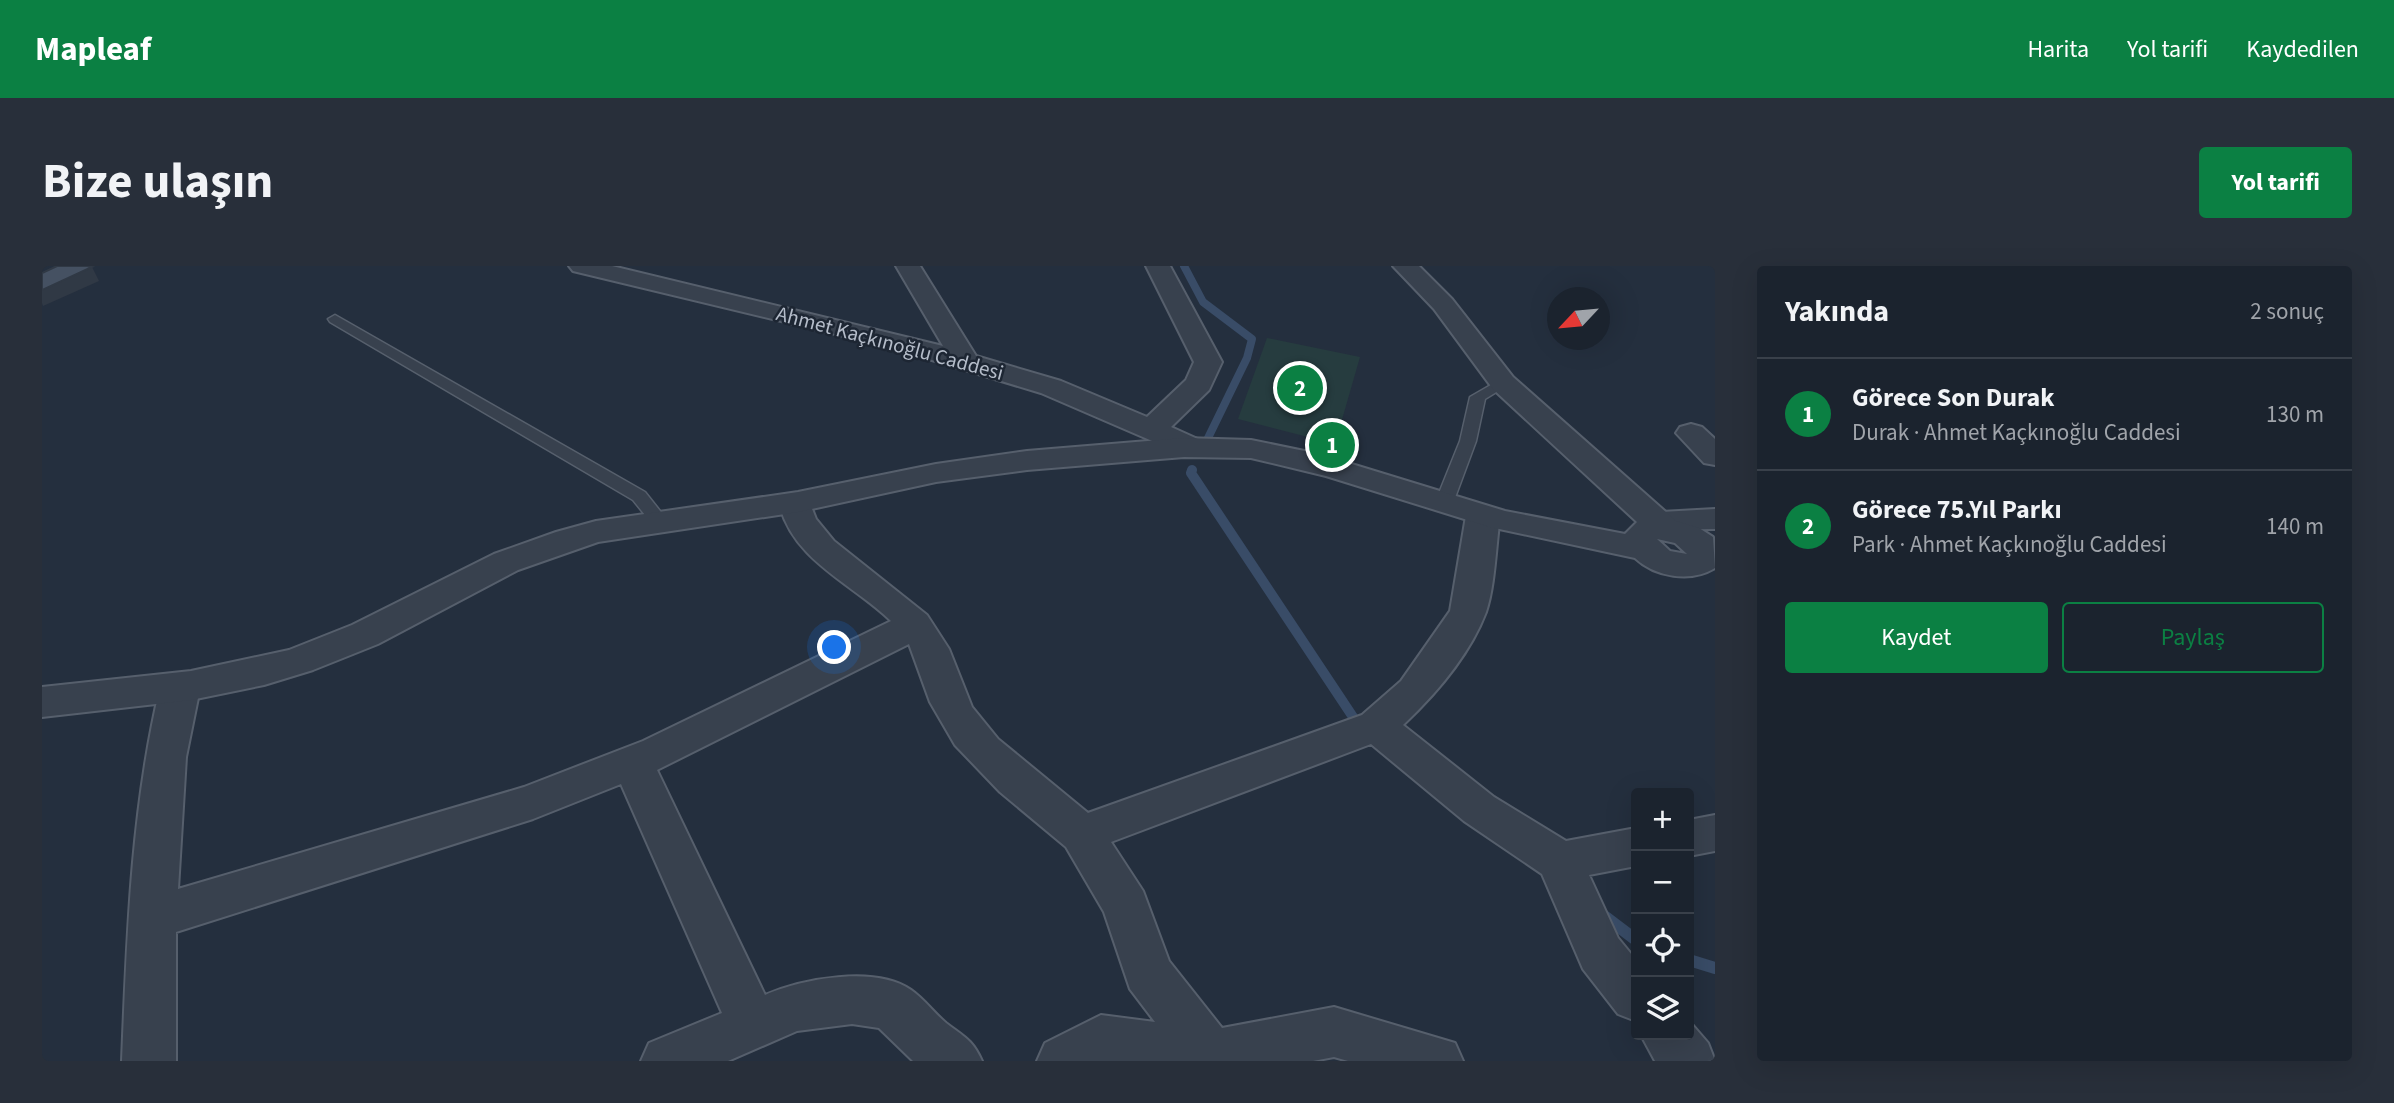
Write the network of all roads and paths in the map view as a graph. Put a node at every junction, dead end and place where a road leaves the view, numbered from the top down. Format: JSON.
{"nodes":[{"id":1,"x":580,"y":266,"type":"edge"},
{"id":2,"x":908,"y":266,"type":"edge"},
{"id":3,"x":1158,"y":266,"type":"edge"},
{"id":4,"x":1405,"y":266,"type":"edge"},
{"id":5,"x":335,"y":319,"type":"dead end"},
{"id":6,"x":966,"y":362,"type":"junction"},
{"id":7,"x":1503,"y":383,"type":"junction"},
{"id":8,"x":1150,"y":431,"type":"junction"},
{"id":9,"x":1691,"y":433,"type":"dead end"},
{"id":10,"x":1191,"y":447,"type":"junction"},
{"id":11,"x":1715,"y":456,"type":"edge"},
{"id":12,"x":795,"y":503,"type":"junction"},
{"id":13,"x":1444,"y":503,"type":"junction"},
{"id":14,"x":1483,"y":516,"type":"junction"},
{"id":15,"x":1715,"y":519,"type":"edge"},
{"id":16,"x":659,"y":521,"type":"junction"},
{"id":17,"x":1655,"y":533,"type":"junction"},
{"id":18,"x":1708,"y":568,"type":"edge"},
{"id":19,"x":915,"y":625,"type":"junction"},
{"id":20,"x":180,"y":688,"type":"junction"},
{"id":21,"x":42,"y":702,"type":"edge"},
{"id":22,"x":1376,"y":726,"type":"junction"},
{"id":23,"x":632,"y":762,"type":"junction"},
{"id":24,"x":1715,"y":833,"type":"edge"},
{"id":25,"x":1082,"y":834,"type":"junction"},
{"id":26,"x":1694,"y":837,"type":"edge"},
{"id":27,"x":1631,"y":850,"type":"edge"},
{"id":28,"x":1569,"y":883,"type":"junction"},
{"id":29,"x":152,"y":918,"type":"junction"},
{"id":30,"x":1631,"y":991,"type":"edge"},
{"id":31,"x":753,"y":1025,"type":"junction"},
{"id":32,"x":1671,"y":1040,"type":"edge"},
{"id":33,"x":1211,"y":1058,"type":"edge"},
{"id":34,"x":149,"y":1061,"type":"edge"},
{"id":35,"x":668,"y":1061,"type":"edge"},
{"id":36,"x":955,"y":1061,"type":"edge"},
{"id":37,"x":1064,"y":1061,"type":"edge"},
{"id":38,"x":1436,"y":1061,"type":"edge"},
{"id":39,"x":1689,"y":1061,"type":"edge"}],
"edges":[{"from":1,"to":6,"type":"street","name":"Ahmet Kaçkınoğlu Caddesi"},
{"from":2,"to":6,"type":"street"},
{"from":3,"to":8,"type":"street"},
{"from":4,"to":7,"type":"street"},
{"from":5,"to":16,"type":"lane"},
{"from":6,"to":8,"type":"street","name":"Ahmet Kaçkınoğlu Caddesi"},
{"from":7,"to":13,"type":"lane"},
{"from":7,"to":17,"type":"street"},
{"from":8,"to":10,"type":"street","name":"Ahmet Kaçkınoğlu Caddesi"},
{"from":9,"to":11,"type":"street"},
{"from":10,"to":12,"type":"street"},
{"from":10,"to":13,"type":"street"},
{"from":12,"to":16,"type":"street"},
{"from":12,"to":19,"type":"street"},
{"from":13,"to":14,"type":"street"},
{"from":14,"to":17,"type":"street"},
{"from":14,"to":22,"type":"street"},
{"from":15,"to":17,"type":"street"},
{"from":16,"to":20,"type":"street"},
{"from":17,"to":18,"type":"street"},
{"from":19,"to":23,"type":"street"},
{"from":19,"to":25,"type":"street"},
{"from":20,"to":21,"type":"street"},
{"from":20,"to":29,"type":"street"},
{"from":22,"to":25,"type":"street"},
{"from":22,"to":28,"type":"street"},
{"from":23,"to":29,"type":"street"},
{"from":23,"to":31,"type":"street"},
{"from":24,"to":26,"type":"street"},
{"from":25,"to":33,"type":"street"},
{"from":27,"to":28,"type":"street"},
{"from":28,"to":30,"type":"street"},
{"from":29,"to":34,"type":"street"},
{"from":31,"to":35,"type":"street"},
{"from":31,"to":36,"type":"street"},
{"from":32,"to":39,"type":"street"},
{"from":33,"to":37,"type":"street"},
{"from":33,"to":38,"type":"street"}]}
